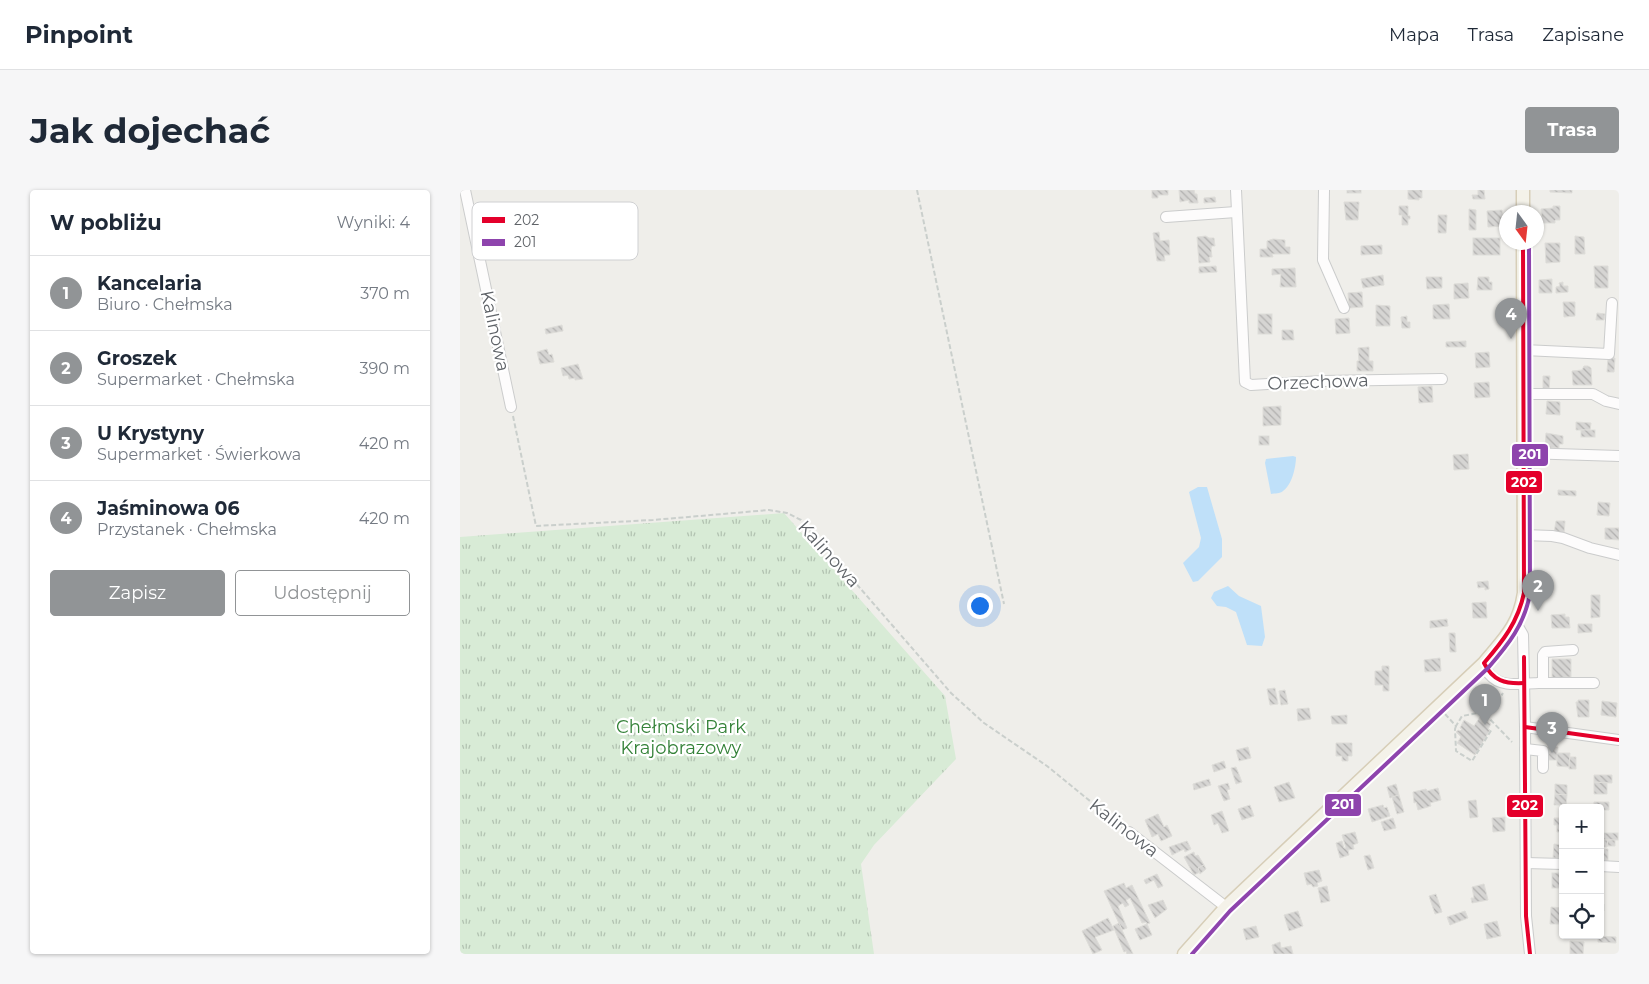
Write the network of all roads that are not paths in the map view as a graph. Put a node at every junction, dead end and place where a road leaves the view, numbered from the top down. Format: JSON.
{"nodes":[{"id":1,"x":466,"y":190,"type":"edge"},
{"id":2,"x":1236,"y":190,"type":"edge"},
{"id":3,"x":1324,"y":190,"type":"edge"},
{"id":4,"x":1523,"y":190,"type":"edge"},
{"id":5,"x":1523,"y":205,"type":"edge"},
{"id":6,"x":1236,"y":212,"type":"junction"},
{"id":7,"x":1166,"y":217,"type":"dead end"},
{"id":8,"x":472,"y":219,"type":"edge"},
{"id":9,"x":1523,"y":250,"type":"edge"},
{"id":10,"x":481,"y":260,"type":"edge"},
{"id":11,"x":1612,"y":303,"type":"dead end"},
{"id":12,"x":1344,"y":308,"type":"dead end"},
{"id":13,"x":1523,"y":350,"type":"junction"},
{"id":14,"x":1442,"y":379,"type":"dead end"},
{"id":15,"x":1523,"y":394,"type":"junction"},
{"id":16,"x":1619,"y":404,"type":"edge"},
{"id":17,"x":511,"y":407,"type":"road end"},
{"id":18,"x":1523,"y":453,"type":"junction"},
{"id":19,"x":1619,"y":456,"type":"edge"},
{"id":20,"x":1523,"y":535,"type":"junction"},
{"id":21,"x":1619,"y":555,"type":"edge"},
{"id":22,"x":1516,"y":623,"type":"junction"},
{"id":23,"x":1573,"y":650,"type":"dead end"},
{"id":24,"x":1484,"y":663,"type":"junction"},
{"id":25,"x":1524,"y":683,"type":"junction"},
{"id":26,"x":1539,"y":683,"type":"junction"},
{"id":27,"x":1594,"y":683,"type":"dead end"},
{"id":28,"x":1525,"y":727,"type":"junction"},
{"id":29,"x":1619,"y":740,"type":"edge"},
{"id":30,"x":1526,"y":750,"type":"junction"},
{"id":31,"x":1543,"y":768,"type":"dead end"},
{"id":32,"x":1129,"y":832,"type":"road end"},
{"id":33,"x":1526,"y":863,"type":"junction"},
{"id":34,"x":1559,"y":864,"type":"edge"},
{"id":35,"x":1604,"y":866,"type":"edge"},
{"id":36,"x":1619,"y":867,"type":"edge"},
{"id":37,"x":1226,"y":907,"type":"junction"},
{"id":38,"x":1184,"y":954,"type":"edge"},
{"id":39,"x":1530,"y":954,"type":"edge"}],
"edges":[{"from":1,"to":8,"type":"street","name":"Kalinowa"},
{"from":2,"to":6,"type":"street","name":"Orzechowa"},
{"from":3,"to":12,"type":"street"},
{"from":4,"to":5,"type":"main road"},
{"from":6,"to":7,"type":"street"},
{"from":6,"to":14,"type":"street","name":"Orzechowa"},
{"from":9,"to":13,"type":"main road"},
{"from":10,"to":17,"type":"street","name":"Kalinowa"},
{"from":11,"to":13,"type":"street"},
{"from":13,"to":15,"type":"main road"},
{"from":15,"to":16,"type":"street"},
{"from":15,"to":18,"type":"main road"},
{"from":18,"to":19,"type":"street"},
{"from":18,"to":20,"type":"main road"},
{"from":20,"to":21,"type":"street"},
{"from":20,"to":22,"type":"main road"},
{"from":22,"to":24,"type":"main road"},
{"from":22,"to":25,"type":"street"},
{"from":23,"to":26,"type":"street"},
{"from":24,"to":25,"type":"street"},
{"from":24,"to":37,"type":"main road"},
{"from":25,"to":26,"type":"street"},
{"from":25,"to":28,"type":"street"},
{"from":26,"to":27,"type":"street"},
{"from":28,"to":29,"type":"street"},
{"from":28,"to":30,"type":"street"},
{"from":30,"to":31,"type":"street"},
{"from":30,"to":33,"type":"street"},
{"from":32,"to":37,"type":"street","name":"Kalinowa"},
{"from":33,"to":34,"type":"street"},
{"from":33,"to":39,"type":"street"},
{"from":35,"to":36,"type":"street"},
{"from":37,"to":38,"type":"main road"}]}
